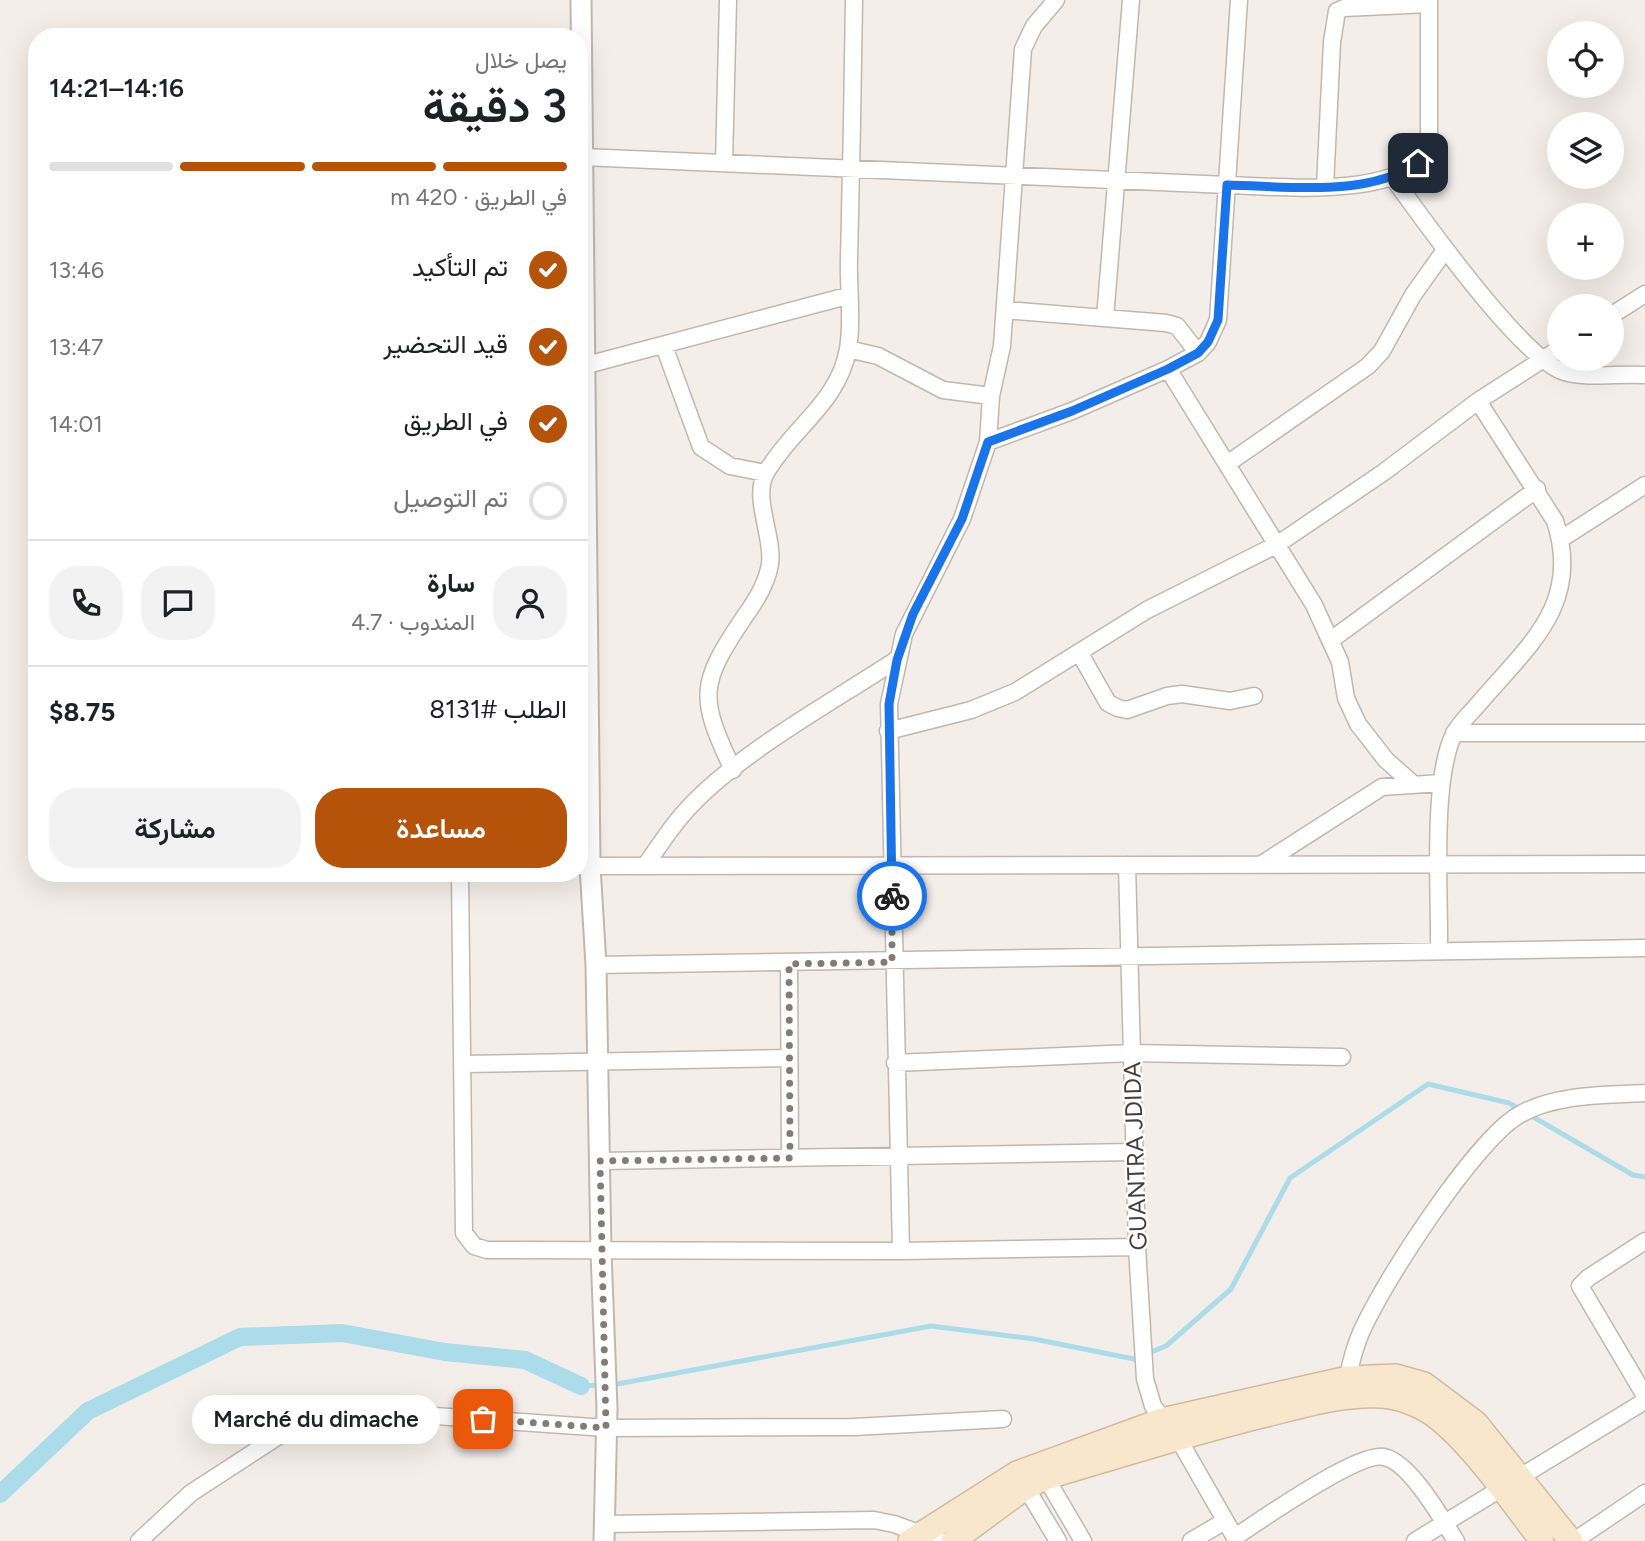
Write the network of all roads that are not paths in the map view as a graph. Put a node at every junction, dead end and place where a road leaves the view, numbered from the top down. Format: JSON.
{"nodes":[{"id":1,"x":581,"y":0,"type":"edge"},
{"id":2,"x":728,"y":0,"type":"edge"},
{"id":3,"x":854,"y":0,"type":"edge"},
{"id":4,"x":1131,"y":0,"type":"edge"},
{"id":5,"x":1239,"y":0,"type":"edge"},
{"id":6,"x":1050,"y":1,"type":"edge"},
{"id":7,"x":1429,"y":2,"type":"edge"},
{"id":8,"x":581,"y":28,"type":"edge"},
{"id":9,"x":588,"y":157,"type":"edge"},
{"id":10,"x":724,"y":163,"type":"junction"},
{"id":11,"x":852,"y":168,"type":"junction"},
{"id":12,"x":1014,"y":173,"type":"junction"},
{"id":13,"x":1393,"y":178,"type":"junction"},
{"id":14,"x":1117,"y":179,"type":"junction"},
{"id":15,"x":1227,"y":185,"type":"junction"},
{"id":16,"x":1325,"y":187,"type":"junction"},
{"id":17,"x":1445,"y":250,"type":"junction"},
{"id":18,"x":1645,"y":294,"type":"edge"},
{"id":19,"x":848,"y":296,"type":"junction"},
{"id":20,"x":1624,"y":307,"type":"edge"},
{"id":21,"x":1004,"y":310,"type":"junction"},
{"id":22,"x":1105,"y":318,"type":"junction"},
{"id":23,"x":664,"y":346,"type":"junction"},
{"id":24,"x":848,"y":349,"type":"junction"},
{"id":25,"x":1198,"y":353,"type":"junction"},
{"id":26,"x":1547,"y":357,"type":"edge"},
{"id":27,"x":1542,"y":360,"type":"junction"},
{"id":28,"x":588,"y":365,"type":"edge"},
{"id":29,"x":1168,"y":369,"type":"junction"},
{"id":30,"x":1645,"y":375,"type":"edge"},
{"id":31,"x":991,"y":396,"type":"junction"},
{"id":32,"x":1478,"y":401,"type":"junction"},
{"id":33,"x":988,"y":442,"type":"junction"},
{"id":34,"x":1227,"y":464,"type":"junction"},
{"id":35,"x":765,"y":473,"type":"junction"},
{"id":36,"x":1645,"y":485,"type":"edge"},
{"id":37,"x":1537,"y":489,"type":"junction"},
{"id":38,"x":1561,"y":539,"type":"junction"},
{"id":39,"x":1278,"y":544,"type":"junction"},
{"id":40,"x":1331,"y":640,"type":"junction"},
{"id":41,"x":1079,"y":652,"type":"junction"},
{"id":42,"x":897,"y":660,"type":"junction"},
{"id":43,"x":1254,"y":696,"type":"dead end"},
{"id":44,"x":888,"y":732,"type":"junction"},
{"id":45,"x":1454,"y":733,"type":"junction"},
{"id":46,"x":1645,"y":733,"type":"edge"},
{"id":47,"x":733,"y":770,"type":"junction"},
{"id":48,"x":1412,"y":783,"type":"junction"},
{"id":49,"x":1441,"y":783,"type":"junction"},
{"id":50,"x":1262,"y":864,"type":"junction"},
{"id":51,"x":1645,"y":864,"type":"edge"},
{"id":52,"x":892,"y":865,"type":"junction"},
{"id":53,"x":1127,"y":865,"type":"junction"},
{"id":54,"x":1441,"y":865,"type":"junction"},
{"id":55,"x":588,"y":866,"type":"edge"},
{"id":56,"x":645,"y":866,"type":"junction"},
{"id":57,"x":460,"y":882,"type":"edge"},
{"id":58,"x":586,"y":882,"type":"edge"},
{"id":59,"x":1645,"y":948,"type":"edge"},
{"id":60,"x":1439,"y":950,"type":"junction"},
{"id":61,"x":1129,"y":958,"type":"junction"},
{"id":62,"x":892,"y":962,"type":"junction"},
{"id":63,"x":789,"y":964,"type":"junction"},
{"id":64,"x":596,"y":965,"type":"junction"},
{"id":65,"x":1132,"y":1053,"type":"junction"},
{"id":66,"x":1342,"y":1057,"type":"dead end"},
{"id":67,"x":789,"y":1058,"type":"junction"},
{"id":68,"x":598,"y":1062,"type":"junction"},
{"id":69,"x":895,"y":1063,"type":"junction"},
{"id":70,"x":463,"y":1065,"type":"junction"},
{"id":71,"x":1645,"y":1093,"type":"edge"},
{"id":72,"x":1134,"y":1152,"type":"junction"},
{"id":73,"x":899,"y":1156,"type":"junction"},
{"id":74,"x":790,"y":1158,"type":"junction"},
{"id":75,"x":600,"y":1161,"type":"junction"},
{"id":76,"x":1645,"y":1241,"type":"edge"},
{"id":77,"x":1137,"y":1247,"type":"junction"},
{"id":78,"x":901,"y":1251,"type":"junction"},
{"id":79,"x":601,"y":1252,"type":"junction"},
{"id":80,"x":1347,"y":1387,"type":"junction"},
{"id":81,"x":1645,"y":1396,"type":"edge"},
{"id":82,"x":1645,"y":1401,"type":"edge"},
{"id":83,"x":1003,"y":1419,"type":"dead end"},
{"id":84,"x":1162,"y":1420,"type":"junction"},
{"id":85,"x":606,"y":1428,"type":"junction"},
{"id":86,"x":1178,"y":1438,"type":"junction"},
{"id":87,"x":1031,"y":1476,"type":"junction"},
{"id":88,"x":1522,"y":1478,"type":"junction"},
{"id":89,"x":1501,"y":1490,"type":"junction"},
{"id":90,"x":1645,"y":1493,"type":"edge"},
{"id":91,"x":1225,"y":1521,"type":"junction"},
{"id":92,"x":1445,"y":1524,"type":"junction"},
{"id":93,"x":604,"y":1532,"type":"edge"},
{"id":94,"x":924,"y":1538,"type":"edge"},
{"id":95,"x":1236,"y":1539,"type":"edge"},
{"id":96,"x":139,"y":1541,"type":"edge"},
{"id":97,"x":953,"y":1541,"type":"edge"},
{"id":98,"x":1058,"y":1541,"type":"edge"},
{"id":99,"x":1083,"y":1541,"type":"edge"},
{"id":100,"x":1191,"y":1541,"type":"edge"},
{"id":101,"x":1415,"y":1541,"type":"edge"},
{"id":102,"x":1456,"y":1541,"type":"edge"},
{"id":103,"x":1542,"y":1541,"type":"edge"},
{"id":104,"x":1573,"y":1541,"type":"edge"}],
"edges":[{"from":1,"to":8,"type":"street"},
{"from":2,"to":10,"type":"street"},
{"from":3,"to":11,"type":"street"},
{"from":4,"to":14,"type":"street"},
{"from":5,"to":15,"type":"street"},
{"from":6,"to":12,"type":"street"},
{"from":7,"to":13,"type":"street"},
{"from":7,"to":16,"type":"street"},
{"from":9,"to":10,"type":"street"},
{"from":10,"to":11,"type":"street"},
{"from":11,"to":12,"type":"street"},
{"from":11,"to":19,"type":"street"},
{"from":12,"to":14,"type":"street"},
{"from":12,"to":21,"type":"street"},
{"from":13,"to":16,"type":"street"},
{"from":13,"to":17,"type":"street"},
{"from":14,"to":15,"type":"street"},
{"from":14,"to":22,"type":"street"},
{"from":15,"to":16,"type":"street"},
{"from":15,"to":25,"type":"street"},
{"from":17,"to":27,"type":"street"},
{"from":17,"to":34,"type":"street"},
{"from":18,"to":20,"type":"street"},
{"from":19,"to":23,"type":"street"},
{"from":19,"to":24,"type":"street"},
{"from":21,"to":22,"type":"street"},
{"from":21,"to":31,"type":"street"},
{"from":22,"to":25,"type":"street"},
{"from":23,"to":28,"type":"street"},
{"from":23,"to":35,"type":"street"},
{"from":24,"to":31,"type":"street"},
{"from":24,"to":35,"type":"street"},
{"from":25,"to":29,"type":"street"},
{"from":26,"to":27,"type":"street"},
{"from":27,"to":30,"type":"street"},
{"from":27,"to":32,"type":"street"},
{"from":29,"to":33,"type":"street"},
{"from":29,"to":34,"type":"street"},
{"from":31,"to":33,"type":"street"},
{"from":32,"to":37,"type":"street"},
{"from":32,"to":39,"type":"street"},
{"from":33,"to":42,"type":"street"},
{"from":34,"to":39,"type":"street"},
{"from":35,"to":47,"type":"street"},
{"from":36,"to":38,"type":"street"},
{"from":37,"to":38,"type":"street"},
{"from":37,"to":40,"type":"street"},
{"from":38,"to":45,"type":"street"},
{"from":39,"to":40,"type":"street"},
{"from":39,"to":41,"type":"street"},
{"from":40,"to":48,"type":"street"},
{"from":41,"to":43,"type":"street"},
{"from":41,"to":44,"type":"street"},
{"from":42,"to":44,"type":"street"},
{"from":42,"to":47,"type":"street"},
{"from":44,"to":52,"type":"street"},
{"from":45,"to":46,"type":"street"},
{"from":45,"to":49,"type":"street"},
{"from":47,"to":56,"type":"street"},
{"from":48,"to":49,"type":"street"},
{"from":48,"to":50,"type":"street"},
{"from":49,"to":54,"type":"street"},
{"from":50,"to":53,"type":"street"},
{"from":50,"to":54,"type":"street"},
{"from":51,"to":54,"type":"street"},
{"from":52,"to":53,"type":"street"},
{"from":52,"to":56,"type":"street"},
{"from":52,"to":62,"type":"street"},
{"from":53,"to":61,"type":"street","name":"GUANTRA JDIDA"},
{"from":54,"to":60,"type":"street"},
{"from":55,"to":56,"type":"street"},
{"from":57,"to":70,"type":"street"},
{"from":58,"to":64,"type":"street"},
{"from":59,"to":60,"type":"street"},
{"from":60,"to":61,"type":"street"},
{"from":61,"to":62,"type":"street"},
{"from":61,"to":65,"type":"street","name":"GUANTRA JDIDA"},
{"from":62,"to":63,"type":"street"},
{"from":62,"to":69,"type":"street"},
{"from":63,"to":64,"type":"street"},
{"from":63,"to":67,"type":"street"},
{"from":64,"to":68,"type":"street"},
{"from":65,"to":66,"type":"street"},
{"from":65,"to":69,"type":"street"},
{"from":65,"to":72,"type":"street","name":"GUANTRA JDIDA"},
{"from":67,"to":68,"type":"street"},
{"from":67,"to":74,"type":"street"},
{"from":68,"to":70,"type":"street"},
{"from":68,"to":75,"type":"street"},
{"from":69,"to":73,"type":"street"},
{"from":70,"to":79,"type":"street"},
{"from":71,"to":80,"type":"street"},
{"from":72,"to":73,"type":"street"},
{"from":72,"to":77,"type":"street","name":"GUANTRA JDIDA"},
{"from":73,"to":74,"type":"street"},
{"from":73,"to":78,"type":"street"},
{"from":74,"to":75,"type":"street"},
{"from":75,"to":79,"type":"street"},
{"from":76,"to":81,"type":"street"},
{"from":77,"to":78,"type":"street"},
{"from":77,"to":84,"type":"street","name":"GUANTRA JDIDA"},
{"from":78,"to":79,"type":"street"},
{"from":79,"to":85,"type":"street"},
{"from":80,"to":84,"type":"main road"},
{"from":80,"to":86,"type":"main road"},
{"from":80,"to":88,"type":"main road"},
{"from":80,"to":89,"type":"main road"},
{"from":82,"to":88,"type":"street"},
{"from":83,"to":85,"type":"street"},
{"from":84,"to":86,"type":"street","name":"GUANTRA JDIDA"},
{"from":84,"to":87,"type":"main road"},
{"from":85,"to":93,"type":"street"},
{"from":85,"to":96,"type":"street"},
{"from":86,"to":87,"type":"main road"},
{"from":86,"to":91,"type":"street","name":"GUANTRA JDIDA"},
{"from":87,"to":94,"type":"main road"},
{"from":87,"to":97,"type":"main road"},
{"from":87,"to":98,"type":"street"},
{"from":87,"to":99,"type":"street"},
{"from":88,"to":89,"type":"street"},
{"from":88,"to":104,"type":"main road"},
{"from":89,"to":92,"type":"street"},
{"from":89,"to":103,"type":"main road"},
{"from":90,"to":104,"type":"street"},
{"from":91,"to":95,"type":"street","name":"GUANTRA JDIDA"},
{"from":91,"to":100,"type":"street"},
{"from":92,"to":95,"type":"street"},
{"from":92,"to":101,"type":"street"},
{"from":92,"to":102,"type":"street"},
{"from":93,"to":94,"type":"street"}]}
